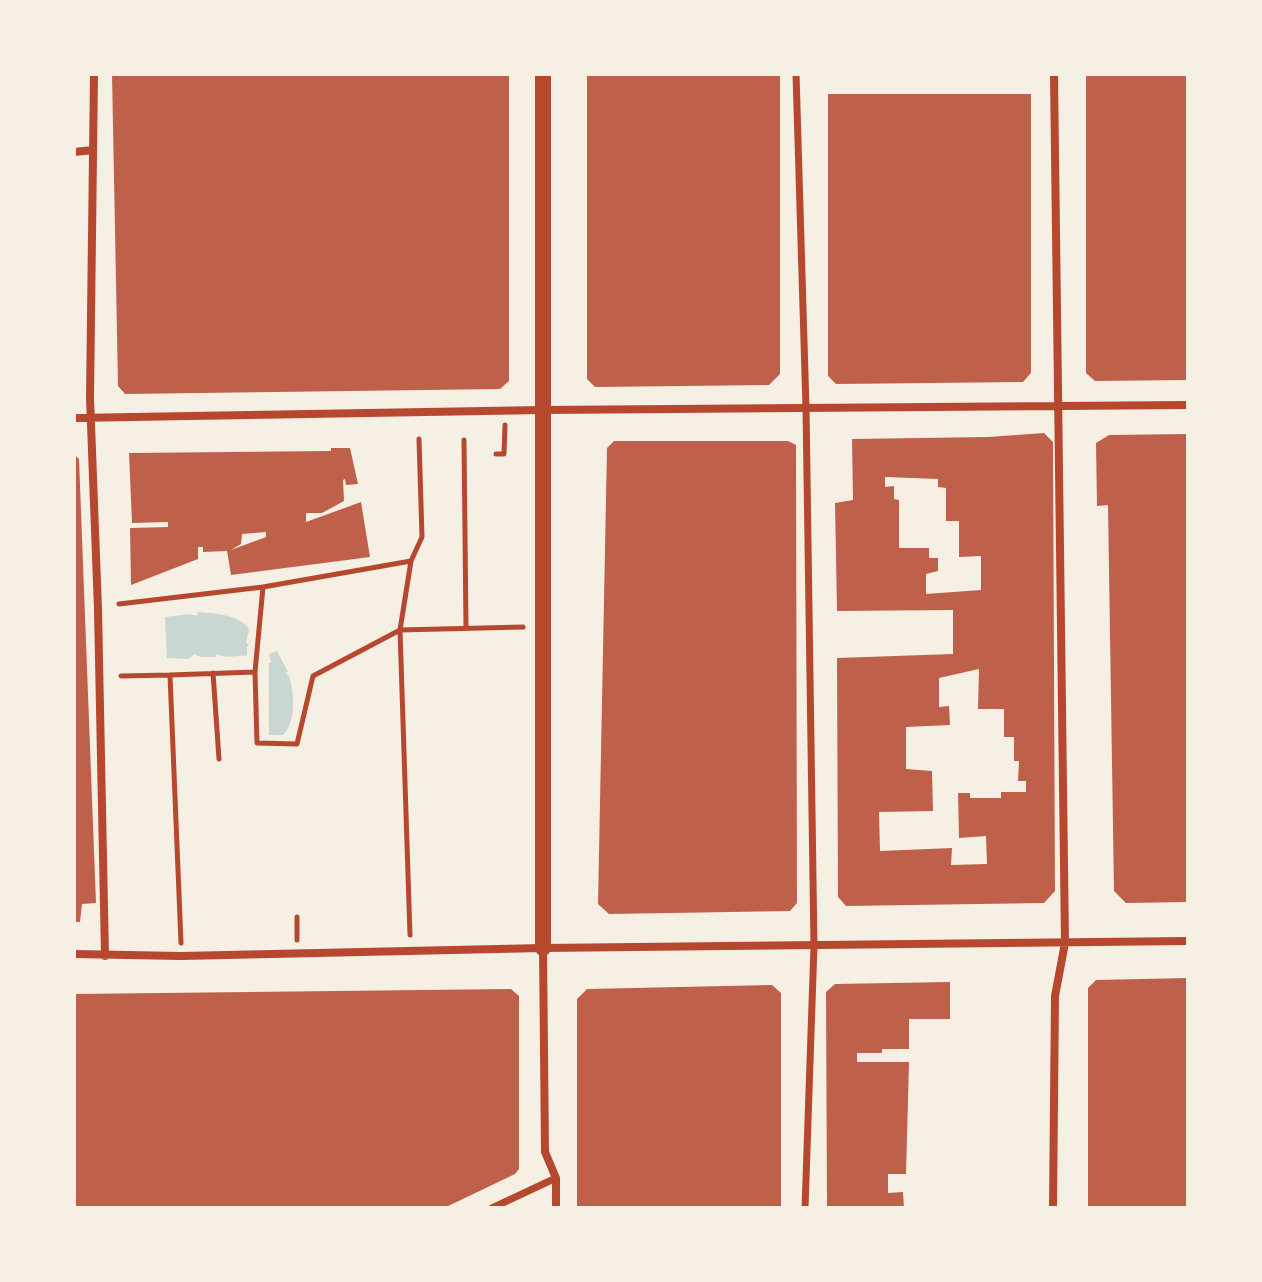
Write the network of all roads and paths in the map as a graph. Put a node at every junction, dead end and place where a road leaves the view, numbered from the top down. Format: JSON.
{"nodes":[{"id":1,"x":94,"y":74,"type":"edge"},
{"id":2,"x":543,"y":74,"type":"edge"},
{"id":3,"x":796,"y":74,"type":"edge"},
{"id":4,"x":1054,"y":74,"type":"edge"},
{"id":5,"x":93,"y":150,"type":"junction"},
{"id":6,"x":74,"y":152,"type":"edge"},
{"id":7,"x":1188,"y":405,"type":"edge"},
{"id":8,"x":1058,"y":406,"type":"junction"},
{"id":9,"x":806,"y":408,"type":"junction"},
{"id":10,"x":543,"y":410,"type":"junction"},
{"id":11,"x":505,"y":412,"type":"junction"},
{"id":12,"x":74,"y":418,"type":"edge"},
{"id":13,"x":91,"y":418,"type":"junction"},
{"id":14,"x":419,"y":439,"type":"dead end"},
{"id":15,"x":464,"y":440,"type":"dead end"},
{"id":16,"x":496,"y":454,"type":"dead end"},
{"id":17,"x":411,"y":561,"type":"junction"},
{"id":18,"x":263,"y":587,"type":"junction"},
{"id":19,"x":119,"y":604,"type":"dead end"},
{"id":20,"x":542,"y":626,"type":"junction"},
{"id":21,"x":466,"y":628,"type":"junction"},
{"id":22,"x":400,"y":630,"type":"junction"},
{"id":23,"x":255,"y":672,"type":"junction"},
{"id":24,"x":213,"y":673,"type":"junction"},
{"id":25,"x":170,"y":675,"type":"junction"},
{"id":26,"x":121,"y":676,"type":"dead end"},
{"id":27,"x":219,"y":759,"type":"dead end"},
{"id":28,"x":1188,"y":941,"type":"edge"},
{"id":29,"x":1065,"y":943,"type":"junction"},
{"id":30,"x":814,"y":946,"type":"junction"},
{"id":31,"x":543,"y":948,"type":"junction"},
{"id":32,"x":410,"y":951,"type":"junction"},
{"id":33,"x":74,"y":954,"type":"edge"},
{"id":34,"x":105,"y":956,"type":"junction"},
{"id":35,"x":181,"y":956,"type":"junction"},
{"id":36,"x":74,"y":961,"type":"edge"},
{"id":37,"x":556,"y":1178,"type":"junction"},
{"id":38,"x":492,"y":1208,"type":"edge"},
{"id":39,"x":556,"y":1208,"type":"edge"},
{"id":40,"x":805,"y":1208,"type":"edge"},
{"id":41,"x":1053,"y":1208,"type":"edge"}],
"edges":[{"from":1,"to":5,"type":"street"},
{"from":2,"to":10,"type":"main road"},
{"from":3,"to":9,"type":"street"},
{"from":4,"to":8,"type":"street"},
{"from":5,"to":6,"type":"street"},
{"from":5,"to":13,"type":"street"},
{"from":7,"to":8,"type":"street"},
{"from":8,"to":9,"type":"street"},
{"from":8,"to":29,"type":"street"},
{"from":9,"to":10,"type":"street"},
{"from":9,"to":30,"type":"street"},
{"from":10,"to":11,"type":"street"},
{"from":10,"to":20,"type":"main road"},
{"from":11,"to":13,"type":"street"},
{"from":11,"to":16,"type":"path"},
{"from":12,"to":13,"type":"street"},
{"from":13,"to":34,"type":"street"},
{"from":14,"to":17,"type":"path"},
{"from":15,"to":21,"type":"path"},
{"from":17,"to":18,"type":"path"},
{"from":17,"to":22,"type":"path"},
{"from":18,"to":19,"type":"path"},
{"from":18,"to":23,"type":"path"},
{"from":20,"to":21,"type":"path"},
{"from":20,"to":31,"type":"main road"},
{"from":21,"to":22,"type":"path"},
{"from":22,"to":23,"type":"path"},
{"from":22,"to":32,"type":"path"},
{"from":23,"to":24,"type":"path"},
{"from":24,"to":25,"type":"path"},
{"from":24,"to":27,"type":"path"},
{"from":25,"to":26,"type":"path"},
{"from":25,"to":35,"type":"path"},
{"from":28,"to":29,"type":"street"},
{"from":29,"to":30,"type":"street"},
{"from":29,"to":41,"type":"street"},
{"from":30,"to":31,"type":"street"},
{"from":30,"to":40,"type":"street"},
{"from":31,"to":32,"type":"street"},
{"from":31,"to":37,"type":"street"},
{"from":32,"to":35,"type":"street"},
{"from":33,"to":34,"type":"street"},
{"from":34,"to":35,"type":"street"},
{"from":34,"to":36,"type":"street"},
{"from":37,"to":38,"type":"street"},
{"from":37,"to":39,"type":"street"}]}
